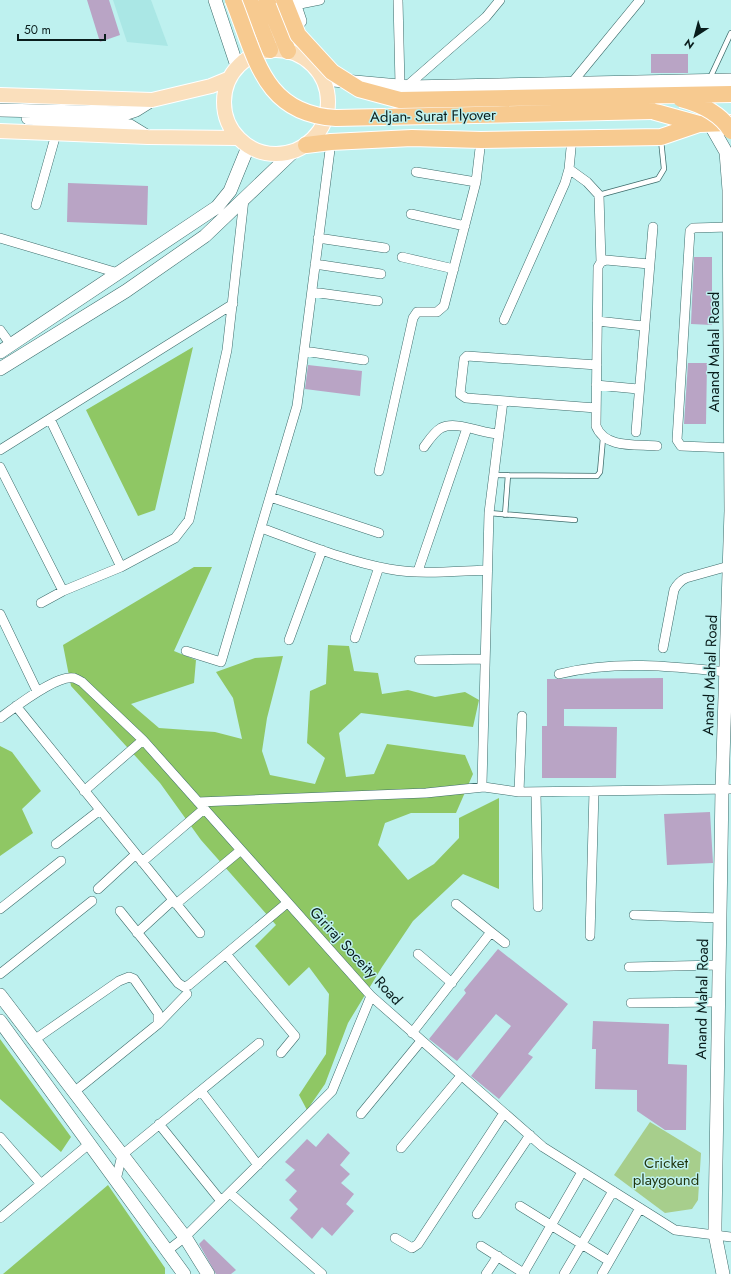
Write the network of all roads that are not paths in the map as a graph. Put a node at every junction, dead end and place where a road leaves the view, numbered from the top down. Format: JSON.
{"nodes":[{"id":1,"x":215,"y":0,"type":"edge"},
{"id":2,"x":233,"y":0,"type":"edge"},
{"id":3,"x":320,"y":0,"type":"edge"},
{"id":4,"x":398,"y":0,"type":"edge"},
{"id":5,"x":500,"y":0,"type":"edge"},
{"id":6,"x":640,"y":0,"type":"edge"},
{"id":7,"x":290,"y":2,"type":"edge"},
{"id":8,"x":260,"y":3,"type":"edge"},
{"id":9,"x":731,"y":32,"type":"edge"},
{"id":10,"x":270,"y":50,"type":"junction"},
{"id":11,"x":288,"y":51,"type":"junction"},
{"id":12,"x":313,"y":65,"type":"junction"},
{"id":13,"x":237,"y":66,"type":"junction"},
{"id":14,"x":228,"y":79,"type":"junction"},
{"id":15,"x":322,"y":79,"type":"junction"},
{"id":16,"x":731,"y":80,"type":"edge"},
{"id":17,"x":705,"y":81,"type":"junction"},
{"id":18,"x":571,"y":84,"type":"junction"},
{"id":19,"x":403,"y":86,"type":"junction"},
{"id":20,"x":731,"y":94,"type":"edge"},
{"id":21,"x":0,"y":95,"type":"edge"},
{"id":22,"x":662,"y":95,"type":"junction"},
{"id":23,"x":152,"y":100,"type":"junction"},
{"id":24,"x":0,"y":110,"type":"edge"},
{"id":25,"x":0,"y":116,"type":"edge"},
{"id":26,"x":731,"y":123,"type":"edge"},
{"id":27,"x":704,"y":124,"type":"junction"},
{"id":28,"x":0,"y":131,"type":"edge"},
{"id":29,"x":731,"y":132,"type":"edge"},
{"id":30,"x":56,"y":134,"type":"junction"},
{"id":31,"x":148,"y":137,"type":"junction"},
{"id":32,"x":660,"y":137,"type":"junction"},
{"id":33,"x":237,"y":138,"type":"junction"},
{"id":34,"x":572,"y":138,"type":"junction"},
{"id":35,"x":481,"y":140,"type":"junction"},
{"id":36,"x":331,"y":142,"type":"junction"},
{"id":37,"x":306,"y":145,"type":"junction"},
{"id":38,"x":248,"y":147,"type":"junction"},
{"id":39,"x":292,"y":153,"type":"junction"},
{"id":40,"x":569,"y":168,"type":"junction"},
{"id":41,"x":416,"y":172,"type":"dead end"},
{"id":42,"x":476,"y":182,"type":"junction"},
{"id":43,"x":599,"y":195,"type":"junction"},
{"id":44,"x":244,"y":199,"type":"junction"},
{"id":45,"x":36,"y":206,"type":"dead end"},
{"id":46,"x":411,"y":214,"type":"dead end"},
{"id":47,"x":465,"y":226,"type":"junction"},
{"id":48,"x":653,"y":227,"type":"dead end"},
{"id":49,"x":729,"y":227,"type":"junction"},
{"id":50,"x":318,"y":238,"type":"junction"},
{"id":51,"x":1,"y":239,"type":"edge"},
{"id":52,"x":385,"y":248,"type":"dead end"},
{"id":53,"x":402,"y":257,"type":"dead end"},
{"id":54,"x":601,"y":262,"type":"junction"},
{"id":55,"x":315,"y":264,"type":"junction"},
{"id":56,"x":649,"y":264,"type":"junction"},
{"id":57,"x":454,"y":269,"type":"junction"},
{"id":58,"x":118,"y":273,"type":"junction"},
{"id":59,"x":381,"y":274,"type":"dead end"},
{"id":60,"x":312,"y":292,"type":"junction"},
{"id":61,"x":378,"y":302,"type":"dead end"},
{"id":62,"x":232,"y":304,"type":"junction"},
{"id":63,"x":504,"y":320,"type":"dead end"},
{"id":64,"x":597,"y":321,"type":"junction"},
{"id":65,"x":643,"y":326,"type":"junction"},
{"id":66,"x":0,"y":330,"type":"edge"},
{"id":67,"x":5,"y":348,"type":"edge"},
{"id":68,"x":304,"y":351,"type":"junction"},
{"id":69,"x":364,"y":360,"type":"dead end"},
{"id":70,"x":596,"y":365,"type":"junction"},
{"id":71,"x":0,"y":369,"type":"edge"},
{"id":72,"x":596,"y":385,"type":"junction"},
{"id":73,"x":638,"y":389,"type":"junction"},
{"id":74,"x":503,"y":401,"type":"junction"},
{"id":75,"x":596,"y":408,"type":"junction"},
{"id":76,"x":50,"y":419,"type":"junction"},
{"id":77,"x":467,"y":428,"type":"junction"},
{"id":78,"x":636,"y":432,"type":"dead end"},
{"id":79,"x":499,"y":434,"type":"junction"},
{"id":80,"x":603,"y":438,"type":"junction"},
{"id":81,"x":657,"y":446,"type":"dead end"},
{"id":82,"x":424,"y":447,"type":"dead end"},
{"id":83,"x":731,"y":448,"type":"edge"},
{"id":84,"x":0,"y":450,"type":"edge"},
{"id":85,"x":0,"y":467,"type":"edge"},
{"id":86,"x":379,"y":471,"type":"dead end"},
{"id":87,"x":494,"y":475,"type":"junction"},
{"id":88,"x":508,"y":475,"type":"junction"},
{"id":89,"x":270,"y":497,"type":"junction"},
{"id":90,"x":489,"y":514,"type":"junction"},
{"id":91,"x":506,"y":515,"type":"junction"},
{"id":92,"x":575,"y":520,"type":"dead end"},
{"id":93,"x":261,"y":528,"type":"junction"},
{"id":94,"x":379,"y":533,"type":"dead end"},
{"id":95,"x":322,"y":550,"type":"junction"},
{"id":96,"x":729,"y":566,"type":"junction"},
{"id":97,"x":121,"y":567,"type":"junction"},
{"id":98,"x":379,"y":567,"type":"junction"},
{"id":99,"x":487,"y":570,"type":"junction"},
{"id":100,"x":418,"y":572,"type":"junction"},
{"id":101,"x":63,"y":591,"type":"junction"},
{"id":102,"x":41,"y":603,"type":"dead end"},
{"id":103,"x":0,"y":614,"type":"edge"},
{"id":104,"x":355,"y":638,"type":"dead end"},
{"id":105,"x":289,"y":640,"type":"dead end"},
{"id":106,"x":663,"y":648,"type":"dead end"},
{"id":107,"x":186,"y":651,"type":"dead end"},
{"id":108,"x":485,"y":659,"type":"junction"},
{"id":109,"x":419,"y":660,"type":"dead end"},
{"id":110,"x":726,"y":672,"type":"junction"},
{"id":111,"x":559,"y":674,"type":"dead end"},
{"id":112,"x":37,"y":691,"type":"junction"},
{"id":113,"x":16,"y":706,"type":"junction"},
{"id":114,"x":522,"y":716,"type":"dead end"},
{"id":115,"x":0,"y":718,"type":"edge"},
{"id":116,"x":143,"y":740,"type":"junction"},
{"id":117,"x":484,"y":787,"type":"junction"},
{"id":118,"x":727,"y":789,"type":"edge"},
{"id":119,"x":84,"y":791,"type":"junction"},
{"id":120,"x":594,"y":791,"type":"junction"},
{"id":121,"x":519,"y":792,"type":"junction"},
{"id":122,"x":536,"y":792,"type":"junction"},
{"id":123,"x":198,"y":802,"type":"junction"},
{"id":124,"x":204,"y":809,"type":"junction"},
{"id":125,"x":100,"y":810,"type":"junction"},
{"id":126,"x":56,"y":844,"type":"dead end"},
{"id":127,"x":241,"y":850,"type":"junction"},
{"id":128,"x":136,"y":854,"type":"junction"},
{"id":129,"x":61,"y":861,"type":"dead end"},
{"id":130,"x":142,"y":862,"type":"junction"},
{"id":131,"x":98,"y":889,"type":"dead end"},
{"id":132,"x":92,"y":902,"type":"dead end"},
{"id":133,"x":174,"y":902,"type":"junction"},
{"id":134,"x":287,"y":903,"type":"junction"},
{"id":135,"x":456,"y":904,"type":"dead end"},
{"id":136,"x":538,"y":907,"type":"dead end"},
{"id":137,"x":0,"y":909,"type":"edge"},
{"id":138,"x":120,"y":911,"type":"dead end"},
{"id":139,"x":634,"y":915,"type":"dead end"},
{"id":140,"x":720,"y":918,"type":"junction"},
{"id":141,"x":491,"y":932,"type":"junction"},
{"id":142,"x":137,"y":933,"type":"junction"},
{"id":143,"x":200,"y":933,"type":"dead end"},
{"id":144,"x":590,"y":936,"type":"dead end"},
{"id":145,"x":505,"y":943,"type":"dead end"},
{"id":146,"x":226,"y":954,"type":"junction"},
{"id":147,"x":418,"y":954,"type":"dead end"},
{"id":148,"x":719,"y":965,"type":"junction"},
{"id":149,"x":629,"y":967,"type":"dead end"},
{"id":150,"x":0,"y":974,"type":"edge"},
{"id":151,"x":452,"y":982,"type":"junction"},
{"id":152,"x":187,"y":994,"type":"dead end"},
{"id":153,"x":0,"y":995,"type":"edge"},
{"id":154,"x":371,"y":996,"type":"junction"},
{"id":155,"x":718,"y":1002,"type":"junction"},
{"id":156,"x":631,"y":1003,"type":"dead end"},
{"id":157,"x":0,"y":1021,"type":"edge"},
{"id":158,"x":158,"y":1024,"type":"junction"},
{"id":159,"x":412,"y":1033,"type":"junction"},
{"id":160,"x":34,"y":1040,"type":"junction"},
{"id":161,"x":421,"y":1041,"type":"junction"},
{"id":162,"x":259,"y":1043,"type":"dead end"},
{"id":163,"x":281,"y":1053,"type":"dead end"},
{"id":164,"x":461,"y":1076,"type":"junction"},
{"id":165,"x":200,"y":1090,"type":"junction"},
{"id":166,"x":74,"y":1092,"type":"junction"},
{"id":167,"x":504,"y":1113,"type":"junction"},
{"id":168,"x":361,"y":1114,"type":"dead end"},
{"id":169,"x":159,"y":1124,"type":"junction"},
{"id":170,"x":530,"y":1135,"type":"junction"},
{"id":171,"x":0,"y":1137,"type":"edge"},
{"id":172,"x":89,"y":1144,"type":"junction"},
{"id":173,"x":401,"y":1148,"type":"dead end"},
{"id":174,"x":122,"y":1155,"type":"junction"},
{"id":175,"x":258,"y":1165,"type":"junction"},
{"id":176,"x":582,"y":1172,"type":"junction"},
{"id":177,"x":116,"y":1180,"type":"junction"},
{"id":178,"x":41,"y":1184,"type":"junction"},
{"id":179,"x":613,"y":1191,"type":"junction"},
{"id":180,"x":230,"y":1193,"type":"junction"},
{"id":181,"x":221,"y":1201,"type":"junction"},
{"id":182,"x":520,"y":1206,"type":"dead end"},
{"id":183,"x":640,"y":1208,"type":"junction"},
{"id":184,"x":477,"y":1214,"type":"dead end"},
{"id":185,"x":0,"y":1218,"type":"edge"},
{"id":186,"x":551,"y":1225,"type":"junction"},
{"id":187,"x":715,"y":1234,"type":"junction"},
{"id":188,"x":185,"y":1237,"type":"junction"},
{"id":189,"x":731,"y":1237,"type":"edge"},
{"id":190,"x":396,"y":1238,"type":"dead end"},
{"id":191,"x":582,"y":1244,"type":"junction"},
{"id":192,"x":481,"y":1246,"type":"dead end"},
{"id":193,"x":167,"y":1251,"type":"junction"},
{"id":194,"x":498,"y":1256,"type":"junction"},
{"id":195,"x":609,"y":1261,"type":"junction"},
{"id":196,"x":184,"y":1274,"type":"edge"},
{"id":197,"x":207,"y":1274,"type":"edge"},
{"id":198,"x":322,"y":1274,"type":"edge"},
{"id":199,"x":486,"y":1274,"type":"edge"},
{"id":200,"x":523,"y":1274,"type":"edge"},
{"id":201,"x":564,"y":1274,"type":"edge"},
{"id":202,"x":602,"y":1274,"type":"edge"},
{"id":203,"x":723,"y":1274,"type":"edge"}],
"edges":[{"from":1,"to":13,"type":"street"},
{"from":2,"to":27,"type":"highway","name":"Adjan- Surat Flyover","bridge":true},
{"from":3,"to":7,"type":"street"},
{"from":4,"to":19,"type":"street"},
{"from":5,"to":19,"type":"street"},
{"from":6,"to":18,"type":"street"},
{"from":7,"to":12,"type":"street"},
{"from":7,"to":22,"type":"highway","name":"Adjan- Surat Flyover","bridge":true},
{"from":8,"to":10,"type":"highway"},
{"from":8,"to":11,"type":"highway"},
{"from":9,"to":17,"type":"lane"},
{"from":10,"to":11,"type":"main road"},
{"from":10,"to":13,"type":"main road"},
{"from":11,"to":12,"type":"main road"},
{"from":12,"to":15,"type":"main road"},
{"from":13,"to":14,"type":"main road"},
{"from":14,"to":23,"type":"main road"},
{"from":14,"to":33,"type":"main road"},
{"from":15,"to":19,"type":"street"},
{"from":15,"to":37,"type":"main road"},
{"from":16,"to":17,"type":"street"},
{"from":17,"to":18,"type":"street"},
{"from":17,"to":27,"type":"street","name":"Anand Mahal Road"},
{"from":18,"to":19,"type":"street"},
{"from":20,"to":22,"type":"highway","name":"Adjan- Surat Flyover","bridge":true},
{"from":21,"to":23,"type":"main road"},
{"from":22,"to":29,"type":"highway","bridge":true},
{"from":23,"to":24,"type":"street"},
{"from":25,"to":31,"type":"street"},
{"from":26,"to":27,"type":"highway"},
{"from":27,"to":32,"type":"highway"},
{"from":27,"to":49,"type":"street","name":"Anand Mahal Road"},
{"from":28,"to":30,"type":"main road"},
{"from":30,"to":31,"type":"main road"},
{"from":30,"to":45,"type":"street"},
{"from":31,"to":33,"type":"main road"},
{"from":32,"to":34,"type":"highway"},
{"from":32,"to":43,"type":"lane"},
{"from":33,"to":38,"type":"main road"},
{"from":34,"to":35,"type":"highway"},
{"from":34,"to":40,"type":"street"},
{"from":35,"to":36,"type":"highway"},
{"from":35,"to":42,"type":"street"},
{"from":36,"to":37,"type":"highway"},
{"from":36,"to":50,"type":"street"},
{"from":37,"to":39,"type":"main road"},
{"from":38,"to":39,"type":"main road"},
{"from":38,"to":58,"type":"street"},
{"from":39,"to":44,"type":"street"},
{"from":40,"to":43,"type":"street"},
{"from":40,"to":63,"type":"street"},
{"from":41,"to":42,"type":"street"},
{"from":42,"to":47,"type":"street"},
{"from":43,"to":54,"type":"street"},
{"from":44,"to":62,"type":"street"},
{"from":44,"to":71,"type":"street"},
{"from":46,"to":47,"type":"street"},
{"from":47,"to":57,"type":"street"},
{"from":48,"to":56,"type":"street"},
{"from":49,"to":83,"type":"street","name":"Anand Mahal Road"},
{"from":49,"to":83,"type":"street"},
{"from":50,"to":52,"type":"street"},
{"from":50,"to":55,"type":"street"},
{"from":51,"to":58,"type":"street"},
{"from":53,"to":57,"type":"street"},
{"from":54,"to":56,"type":"street"},
{"from":54,"to":64,"type":"street"},
{"from":55,"to":59,"type":"street"},
{"from":55,"to":60,"type":"street"},
{"from":56,"to":65,"type":"street"},
{"from":57,"to":86,"type":"street"},
{"from":58,"to":67,"type":"street"},
{"from":60,"to":61,"type":"street"},
{"from":60,"to":68,"type":"street"},
{"from":62,"to":76,"type":"street"},
{"from":62,"to":97,"type":"street"},
{"from":64,"to":65,"type":"street"},
{"from":64,"to":70,"type":"street"},
{"from":65,"to":73,"type":"street"},
{"from":66,"to":67,"type":"street"},
{"from":68,"to":69,"type":"street"},
{"from":68,"to":89,"type":"street"},
{"from":70,"to":72,"type":"street"},
{"from":70,"to":74,"type":"street"},
{"from":72,"to":73,"type":"street"},
{"from":72,"to":75,"type":"street"},
{"from":73,"to":78,"type":"street"},
{"from":74,"to":75,"type":"street"},
{"from":74,"to":79,"type":"street"},
{"from":75,"to":80,"type":"street"},
{"from":76,"to":84,"type":"street"},
{"from":76,"to":97,"type":"street"},
{"from":77,"to":79,"type":"street"},
{"from":77,"to":82,"type":"street"},
{"from":77,"to":100,"type":"street"},
{"from":79,"to":87,"type":"street"},
{"from":80,"to":81,"type":"street"},
{"from":80,"to":88,"type":"lane"},
{"from":83,"to":96,"type":"street","name":"Anand Mahal Road"},
{"from":85,"to":101,"type":"street"},
{"from":87,"to":88,"type":"lane"},
{"from":87,"to":90,"type":"street"},
{"from":88,"to":91,"type":"lane"},
{"from":89,"to":93,"type":"street"},
{"from":89,"to":94,"type":"street"},
{"from":90,"to":91,"type":"lane"},
{"from":90,"to":99,"type":"street"},
{"from":91,"to":92,"type":"lane"},
{"from":93,"to":95,"type":"street"},
{"from":93,"to":107,"type":"street"},
{"from":95,"to":98,"type":"street"},
{"from":95,"to":105,"type":"street"},
{"from":96,"to":106,"type":"street"},
{"from":96,"to":110,"type":"street","name":"Anand Mahal Road"},
{"from":97,"to":101,"type":"street"},
{"from":98,"to":100,"type":"street"},
{"from":98,"to":104,"type":"street"},
{"from":99,"to":100,"type":"street"},
{"from":99,"to":108,"type":"street"},
{"from":101,"to":102,"type":"street"},
{"from":103,"to":112,"type":"street"},
{"from":108,"to":109,"type":"street"},
{"from":108,"to":117,"type":"street"},
{"from":110,"to":111,"type":"street"},
{"from":110,"to":118,"type":"street","name":"Anand Mahal Road"},
{"from":112,"to":113,"type":"street","name":"Giriraj Soceity Road"},
{"from":112,"to":116,"type":"street","name":"Giriraj Soceity Road"},
{"from":113,"to":115,"type":"street","name":"Giriraj Soceity Road"},
{"from":113,"to":119,"type":"street"},
{"from":114,"to":121,"type":"street"},
{"from":116,"to":119,"type":"street"},
{"from":116,"to":123,"type":"street","name":"Giriraj Soceity Road"},
{"from":117,"to":121,"type":"street"},
{"from":117,"to":123,"type":"street"},
{"from":118,"to":120,"type":"street"},
{"from":118,"to":140,"type":"street","name":"Anand Mahal Road"},
{"from":119,"to":125,"type":"street"},
{"from":120,"to":122,"type":"street"},
{"from":120,"to":144,"type":"street"},
{"from":121,"to":122,"type":"street"},
{"from":122,"to":136,"type":"street"},
{"from":123,"to":124,"type":"street","name":"Giriraj Soceity Road"},
{"from":124,"to":127,"type":"street","name":"Giriraj Soceity Road"},
{"from":124,"to":130,"type":"street"},
{"from":125,"to":126,"type":"street"},
{"from":125,"to":128,"type":"street"},
{"from":127,"to":133,"type":"street"},
{"from":127,"to":134,"type":"street","name":"Giriraj Soceity Road"},
{"from":128,"to":130,"type":"street"},
{"from":128,"to":131,"type":"street"},
{"from":129,"to":137,"type":"street"},
{"from":130,"to":133,"type":"street"},
{"from":132,"to":150,"type":"street"},
{"from":133,"to":142,"type":"street"},
{"from":133,"to":143,"type":"street"},
{"from":134,"to":146,"type":"street"},
{"from":134,"to":154,"type":"street","name":"Giriraj Soceity Road"},
{"from":135,"to":141,"type":"street"},
{"from":138,"to":142,"type":"street"},
{"from":139,"to":140,"type":"street"},
{"from":140,"to":148,"type":"street","name":"Anand Mahal Road"},
{"from":141,"to":145,"type":"street"},
{"from":141,"to":151,"type":"street"},
{"from":142,"to":146,"type":"street"},
{"from":146,"to":163,"type":"street"},
{"from":147,"to":151,"type":"street"},
{"from":148,"to":149,"type":"street"},
{"from":148,"to":155,"type":"street","name":"Anand Mahal Road"},
{"from":151,"to":159,"type":"street"},
{"from":152,"to":158,"type":"street"},
{"from":153,"to":160,"type":"street"},
{"from":154,"to":159,"type":"street","name":"Giriraj Soceity Road"},
{"from":154,"to":175,"type":"street"},
{"from":155,"to":156,"type":"street"},
{"from":155,"to":187,"type":"street","name":"Anand Mahal Road"},
{"from":157,"to":172,"type":"street"},
{"from":158,"to":160,"type":"street"},
{"from":158,"to":166,"type":"street"},
{"from":159,"to":161,"type":"street","name":"Giriraj Soceity Road"},
{"from":160,"to":166,"type":"street"},
{"from":161,"to":164,"type":"street","name":"Giriraj Soceity Road"},
{"from":161,"to":168,"type":"street"},
{"from":162,"to":165,"type":"street"},
{"from":164,"to":167,"type":"street","name":"Giriraj Soceity Road"},
{"from":164,"to":173,"type":"street"},
{"from":165,"to":169,"type":"street"},
{"from":165,"to":175,"type":"street"},
{"from":166,"to":174,"type":"street"},
{"from":167,"to":170,"type":"street","name":"Giriraj Soceity Road"},
{"from":167,"to":190,"type":"street"},
{"from":169,"to":174,"type":"street"},
{"from":169,"to":181,"type":"street"},
{"from":170,"to":176,"type":"street","name":"Giriraj Soceity Road"},
{"from":170,"to":184,"type":"street"},
{"from":171,"to":178,"type":"street"},
{"from":172,"to":177,"type":"street"},
{"from":172,"to":178,"type":"street"},
{"from":174,"to":177,"type":"street"},
{"from":174,"to":188,"type":"street"},
{"from":175,"to":180,"type":"street"},
{"from":176,"to":179,"type":"street","name":"Giriraj Soceity Road"},
{"from":176,"to":186,"type":"street"},
{"from":177,"to":193,"type":"street"},
{"from":178,"to":185,"type":"street"},
{"from":179,"to":183,"type":"street","name":"Giriraj Soceity Road"},
{"from":179,"to":191,"type":"street"},
{"from":180,"to":181,"type":"street"},
{"from":180,"to":198,"type":"street"},
{"from":181,"to":188,"type":"street"},
{"from":182,"to":186,"type":"street"},
{"from":183,"to":187,"type":"street","name":"Giriraj Soceity Road"},
{"from":183,"to":195,"type":"street"},
{"from":186,"to":191,"type":"street"},
{"from":186,"to":200,"type":"street"},
{"from":187,"to":189,"type":"street","name":"Giriraj Soceity Road"},
{"from":187,"to":203,"type":"street","name":"Anand Mahal Road"},
{"from":188,"to":193,"type":"street"},
{"from":188,"to":197,"type":"street"},
{"from":191,"to":195,"type":"street"},
{"from":191,"to":201,"type":"street"},
{"from":192,"to":194,"type":"street"},
{"from":193,"to":196,"type":"street"},
{"from":194,"to":199,"type":"street"},
{"from":194,"to":200,"type":"street"},
{"from":195,"to":202,"type":"street"}]}
